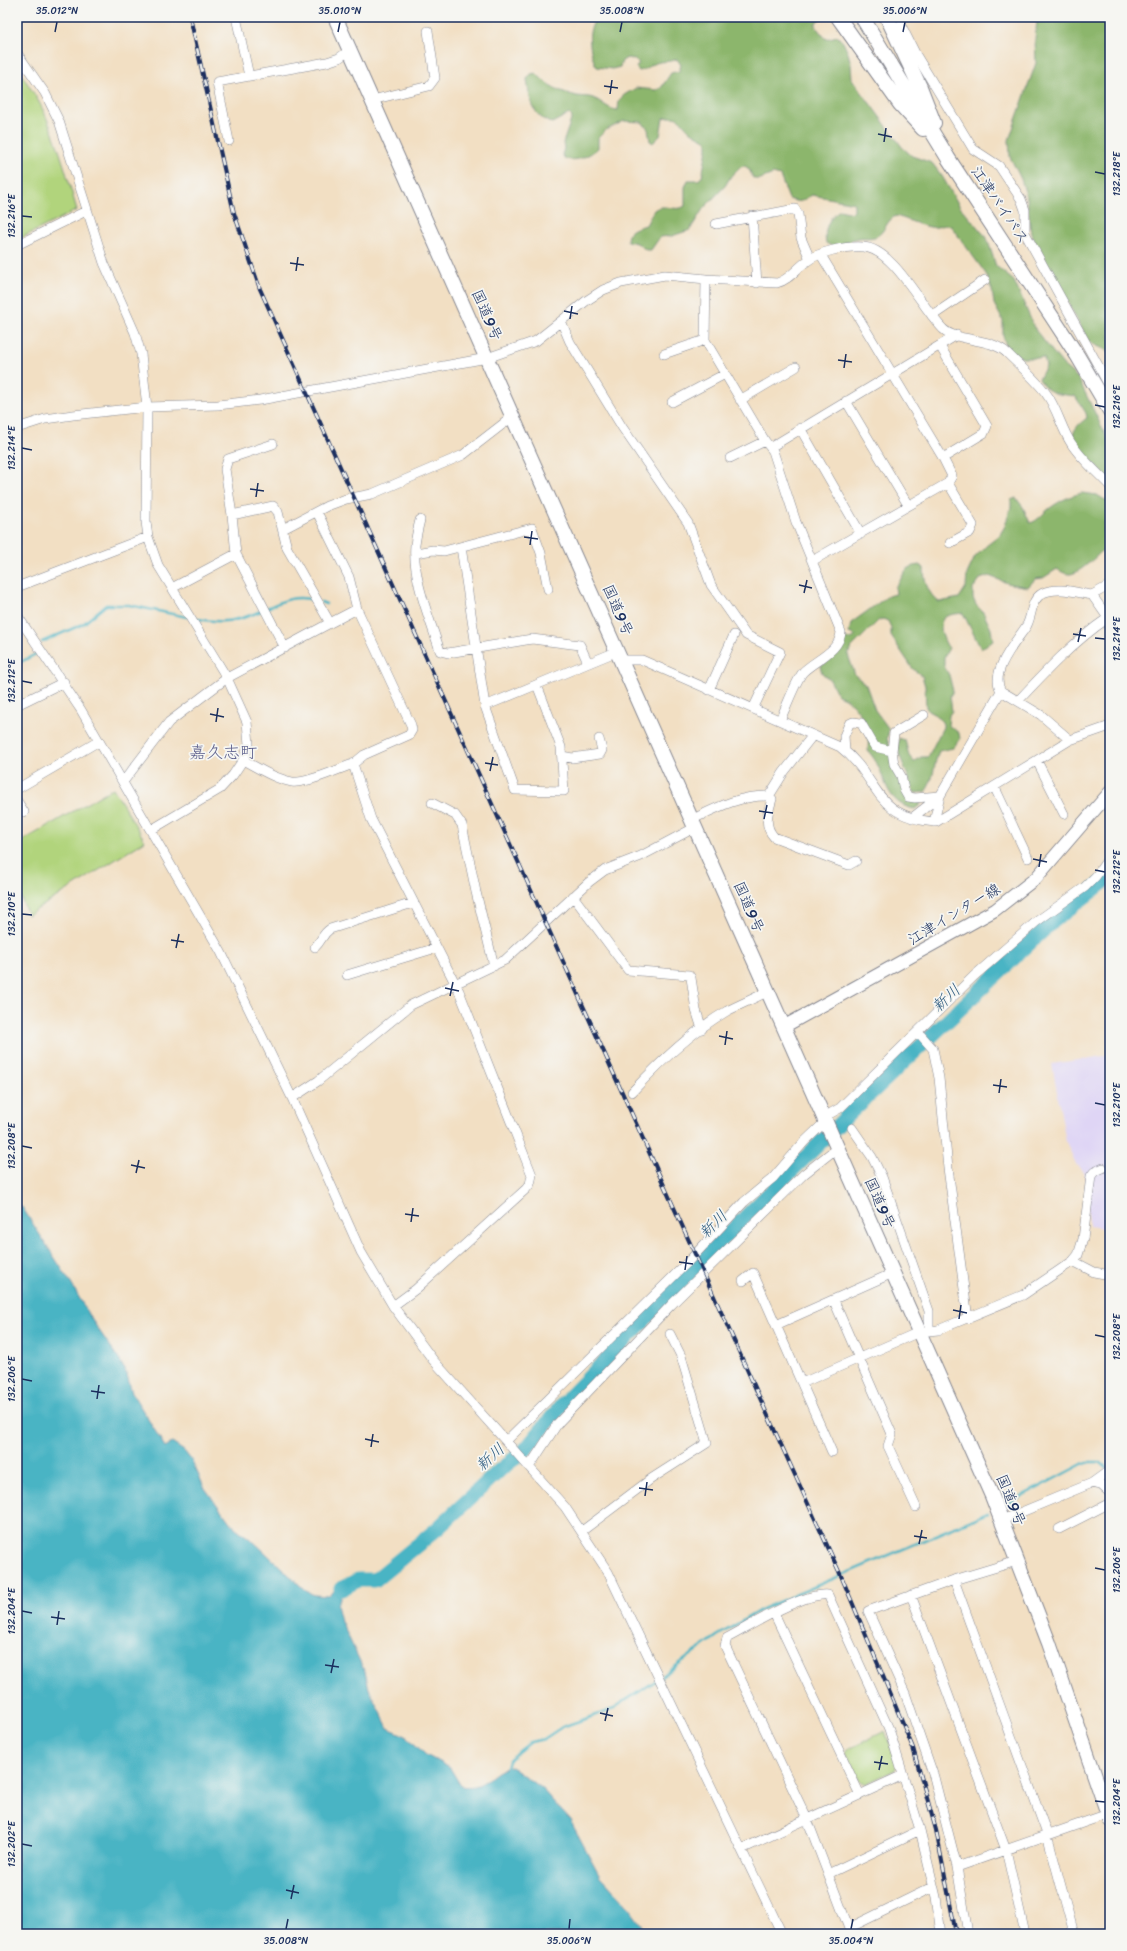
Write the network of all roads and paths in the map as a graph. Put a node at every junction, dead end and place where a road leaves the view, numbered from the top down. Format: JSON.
{"nodes":[{"id":1,"x":20,"y":17,"type":"edge"},
{"id":2,"x":236,"y":17,"type":"edge"},
{"id":3,"x":335,"y":17,"type":"edge"},
{"id":4,"x":838,"y":17,"type":"edge"},
{"id":5,"x":862,"y":17,"type":"edge"},
{"id":6,"x":887,"y":17,"type":"edge"},
{"id":7,"x":903,"y":17,"type":"edge"},
{"id":8,"x":17,"y":19,"type":"edge"},
{"id":9,"x":428,"y":31,"type":"dead end"},
{"id":10,"x":350,"y":50,"type":"junction"},
{"id":11,"x":17,"y":53,"type":"edge"},
{"id":12,"x":249,"y":76,"type":"junction"},
{"id":13,"x":372,"y":100,"type":"junction"},
{"id":14,"x":229,"y":141,"type":"dead end"},
{"id":15,"x":948,"y":158,"type":"junction"},
{"id":16,"x":86,"y":212,"type":"junction"},
{"id":17,"x":752,"y":216,"type":"junction"},
{"id":18,"x":716,"y":224,"type":"dead end"},
{"id":19,"x":17,"y":245,"type":"edge"},
{"id":20,"x":821,"y":255,"type":"junction"},
{"id":21,"x":810,"y":259,"type":"junction"},
{"id":22,"x":706,"y":279,"type":"junction"},
{"id":23,"x":985,"y":280,"type":"dead end"},
{"id":24,"x":757,"y":283,"type":"junction"},
{"id":25,"x":932,"y":316,"type":"junction"},
{"id":26,"x":562,"y":321,"type":"junction"},
{"id":27,"x":957,"y":335,"type":"junction"},
{"id":28,"x":705,"y":340,"type":"junction"},
{"id":29,"x":940,"y":346,"type":"junction"},
{"id":30,"x":664,"y":354,"type":"dead end"},
{"id":31,"x":487,"y":358,"type":"junction"},
{"id":32,"x":796,"y":367,"type":"dead end"},
{"id":33,"x":725,"y":374,"type":"junction"},
{"id":34,"x":892,"y":374,"type":"junction"},
{"id":35,"x":1110,"y":387,"type":"edge"},
{"id":36,"x":740,"y":400,"type":"junction"},
{"id":37,"x":846,"y":401,"type":"junction"},
{"id":38,"x":672,"y":402,"type":"dead end"},
{"id":39,"x":147,"y":407,"type":"junction"},
{"id":40,"x":1110,"y":411,"type":"edge"},
{"id":41,"x":512,"y":417,"type":"junction"},
{"id":42,"x":17,"y":428,"type":"edge"},
{"id":43,"x":800,"y":428,"type":"junction"},
{"id":44,"x":273,"y":444,"type":"dead end"},
{"id":45,"x":768,"y":444,"type":"junction"},
{"id":46,"x":730,"y":458,"type":"dead end"},
{"id":47,"x":944,"y":458,"type":"junction"},
{"id":48,"x":948,"y":483,"type":"junction"},
{"id":49,"x":1110,"y":486,"type":"edge"},
{"id":50,"x":908,"y":505,"type":"junction"},
{"id":51,"x":317,"y":512,"type":"junction"},
{"id":52,"x":232,"y":515,"type":"junction"},
{"id":53,"x":420,"y":520,"type":"dead end"},
{"id":54,"x":283,"y":529,"type":"junction"},
{"id":55,"x":861,"y":534,"type":"junction"},
{"id":56,"x":148,"y":537,"type":"junction"},
{"id":57,"x":950,"y":543,"type":"dead end"},
{"id":58,"x":460,"y":547,"type":"junction"},
{"id":59,"x":416,"y":553,"type":"junction"},
{"id":60,"x":236,"y":554,"type":"junction"},
{"id":61,"x":812,"y":562,"type":"junction"},
{"id":62,"x":1110,"y":585,"type":"edge"},
{"id":63,"x":17,"y":587,"type":"edge"},
{"id":64,"x":172,"y":588,"type":"junction"},
{"id":65,"x":548,"y":589,"type":"dead end"},
{"id":66,"x":1092,"y":595,"type":"junction"},
{"id":67,"x":357,"y":609,"type":"junction"},
{"id":68,"x":17,"y":615,"type":"edge"},
{"id":69,"x":1109,"y":620,"type":"edge"},
{"id":70,"x":330,"y":623,"type":"junction"},
{"id":71,"x":734,"y":635,"type":"dead end"},
{"id":72,"x":285,"y":648,"type":"junction"},
{"id":73,"x":476,"y":648,"type":"junction"},
{"id":74,"x":620,"y":656,"type":"junction"},
{"id":75,"x":588,"y":663,"type":"junction"},
{"id":76,"x":227,"y":678,"type":"junction"},
{"id":77,"x":64,"y":682,"type":"junction"},
{"id":78,"x":537,"y":685,"type":"junction"},
{"id":79,"x":709,"y":690,"type":"junction"},
{"id":80,"x":1001,"y":691,"type":"junction"},
{"id":81,"x":1018,"y":701,"type":"junction"},
{"id":82,"x":17,"y":705,"type":"edge"},
{"id":83,"x":485,"y":706,"type":"junction"},
{"id":84,"x":753,"y":709,"type":"junction"},
{"id":85,"x":924,"y":715,"type":"dead end"},
{"id":86,"x":780,"y":720,"type":"junction"},
{"id":87,"x":1110,"y":726,"type":"edge"},
{"id":88,"x":813,"y":736,"type":"junction"},
{"id":89,"x":599,"y":739,"type":"dead end"},
{"id":90,"x":1070,"y":740,"type":"junction"},
{"id":91,"x":99,"y":741,"type":"junction"},
{"id":92,"x":844,"y":751,"type":"junction"},
{"id":93,"x":892,"y":751,"type":"junction"},
{"id":94,"x":562,"y":756,"type":"junction"},
{"id":95,"x":243,"y":760,"type":"junction"},
{"id":96,"x":1037,"y":761,"type":"junction"},
{"id":97,"x":353,"y":764,"type":"junction"},
{"id":98,"x":123,"y":782,"type":"junction"},
{"id":99,"x":995,"y":788,"type":"junction"},
{"id":100,"x":17,"y":789,"type":"edge"},
{"id":101,"x":1110,"y":792,"type":"edge"},
{"id":102,"x":769,"y":796,"type":"junction"},
{"id":103,"x":940,"y":796,"type":"junction"},
{"id":104,"x":17,"y":801,"type":"edge"},
{"id":105,"x":432,"y":803,"type":"dead end"},
{"id":106,"x":24,"y":812,"type":"dead end"},
{"id":107,"x":1064,"y":814,"type":"dead end"},
{"id":108,"x":912,"y":818,"type":"junction"},
{"id":109,"x":934,"y":822,"type":"junction"},
{"id":110,"x":693,"y":824,"type":"junction"},
{"id":111,"x":151,"y":830,"type":"junction"},
{"id":112,"x":1110,"y":856,"type":"edge"},
{"id":113,"x":1028,"y":858,"type":"dead end"},
{"id":114,"x":856,"y":861,"type":"dead end"},
{"id":115,"x":573,"y":896,"type":"junction"},
{"id":116,"x":413,"y":903,"type":"junction"},
{"id":117,"x":315,"y":947,"type":"dead end"},
{"id":118,"x":436,"y":948,"type":"junction"},
{"id":119,"x":494,"y":966,"type":"junction"},
{"id":120,"x":347,"y":975,"type":"dead end"},
{"id":121,"x":454,"y":984,"type":"junction"},
{"id":122,"x":769,"y":991,"type":"junction"},
{"id":123,"x":785,"y":1026,"type":"junction"},
{"id":124,"x":702,"y":1029,"type":"junction"},
{"id":125,"x":919,"y":1033,"type":"junction"},
{"id":126,"x":632,"y":1092,"type":"dead end"},
{"id":127,"x":292,"y":1098,"type":"junction"},
{"id":128,"x":826,"y":1121,"type":"junction"},
{"id":129,"x":852,"y":1128,"type":"dead end"},
{"id":130,"x":836,"y":1146,"type":"junction"},
{"id":131,"x":1103,"y":1168,"type":"dead end"},
{"id":132,"x":1073,"y":1261,"type":"junction"},
{"id":133,"x":893,"y":1273,"type":"junction"},
{"id":134,"x":1110,"y":1275,"type":"edge"},
{"id":135,"x":743,"y":1281,"type":"dead end"},
{"id":136,"x":834,"y":1301,"type":"junction"},
{"id":137,"x":393,"y":1306,"type":"junction"},
{"id":138,"x":968,"y":1318,"type":"junction"},
{"id":139,"x":776,"y":1325,"type":"junction"},
{"id":140,"x":924,"y":1331,"type":"junction"},
{"id":141,"x":670,"y":1334,"type":"dead end"},
{"id":142,"x":859,"y":1358,"type":"junction"},
{"id":143,"x":802,"y":1383,"type":"junction"},
{"id":144,"x":508,"y":1444,"type":"junction"},
{"id":145,"x":832,"y":1452,"type":"dead end"},
{"id":146,"x":527,"y":1465,"type":"junction"},
{"id":147,"x":1108,"y":1471,"type":"edge"},
{"id":148,"x":1092,"y":1483,"type":"junction"},
{"id":149,"x":1110,"y":1493,"type":"edge"},
{"id":150,"x":1110,"y":1503,"type":"edge"},
{"id":151,"x":916,"y":1506,"type":"dead end"},
{"id":152,"x":1002,"y":1520,"type":"junction"},
{"id":153,"x":1059,"y":1529,"type":"dead end"},
{"id":154,"x":582,"y":1531,"type":"junction"},
{"id":155,"x":1017,"y":1561,"type":"junction"},
{"id":156,"x":954,"y":1580,"type":"junction"},
{"id":157,"x":911,"y":1595,"type":"junction"},
{"id":158,"x":774,"y":1614,"type":"junction"},
{"id":159,"x":904,"y":1775,"type":"junction"},
{"id":160,"x":860,"y":1795,"type":"junction"},
{"id":161,"x":1109,"y":1817,"type":"edge"},
{"id":162,"x":807,"y":1819,"type":"junction"},
{"id":163,"x":920,"y":1830,"type":"junction"},
{"id":164,"x":1047,"y":1834,"type":"junction"},
{"id":165,"x":742,"y":1849,"type":"junction"},
{"id":166,"x":1006,"y":1850,"type":"junction"},
{"id":167,"x":957,"y":1867,"type":"junction"},
{"id":168,"x":828,"y":1874,"type":"junction"},
{"id":169,"x":934,"y":1887,"type":"junction"},
{"id":170,"x":850,"y":1931,"type":"edge"},
{"id":171,"x":782,"y":1934,"type":"edge"},
{"id":172,"x":941,"y":1934,"type":"edge"},
{"id":173,"x":968,"y":1934,"type":"edge"},
{"id":174,"x":1025,"y":1934,"type":"edge"},
{"id":175,"x":1074,"y":1934,"type":"edge"}],
"edges":[{"from":1,"to":8,"type":"street"},
{"from":2,"to":12,"type":"street"},
{"from":3,"to":10,"type":"highway","name":"国道9号"},
{"from":4,"to":15,"type":"highway"},
{"from":5,"to":15,"type":"highway","name":"江津バイパス"},
{"from":6,"to":15,"type":"highway"},
{"from":7,"to":35,"type":"street"},
{"from":9,"to":13,"type":"street"},
{"from":10,"to":12,"type":"street"},
{"from":10,"to":13,"type":"highway","name":"国道9号"},
{"from":11,"to":16,"type":"street"},
{"from":12,"to":14,"type":"street"},
{"from":13,"to":31,"type":"highway","name":"国道9号"},
{"from":15,"to":40,"type":"highway","name":"江津バイパス"},
{"from":16,"to":19,"type":"street"},
{"from":16,"to":39,"type":"street"},
{"from":17,"to":18,"type":"street"},
{"from":17,"to":21,"type":"street"},
{"from":17,"to":24,"type":"street"},
{"from":20,"to":21,"type":"street"},
{"from":20,"to":25,"type":"street"},
{"from":20,"to":34,"type":"street"},
{"from":21,"to":24,"type":"street"},
{"from":22,"to":24,"type":"street"},
{"from":22,"to":26,"type":"street"},
{"from":22,"to":28,"type":"street"},
{"from":23,"to":25,"type":"street"},
{"from":25,"to":27,"type":"street"},
{"from":26,"to":31,"type":"street"},
{"from":26,"to":84,"type":"street"},
{"from":27,"to":29,"type":"street"},
{"from":27,"to":49,"type":"street"},
{"from":28,"to":30,"type":"street"},
{"from":28,"to":33,"type":"street"},
{"from":29,"to":34,"type":"street"},
{"from":29,"to":47,"type":"street"},
{"from":31,"to":39,"type":"street"},
{"from":31,"to":41,"type":"highway","name":"国道9号"},
{"from":32,"to":36,"type":"street"},
{"from":33,"to":36,"type":"street"},
{"from":33,"to":38,"type":"street"},
{"from":34,"to":37,"type":"street"},
{"from":34,"to":47,"type":"street"},
{"from":36,"to":45,"type":"street"},
{"from":37,"to":43,"type":"street"},
{"from":37,"to":50,"type":"street"},
{"from":39,"to":42,"type":"street"},
{"from":39,"to":56,"type":"street"},
{"from":41,"to":51,"type":"street"},
{"from":41,"to":74,"type":"highway","name":"国道9号"},
{"from":43,"to":45,"type":"street"},
{"from":43,"to":55,"type":"street"},
{"from":44,"to":52,"type":"street"},
{"from":45,"to":46,"type":"street"},
{"from":45,"to":61,"type":"street"},
{"from":47,"to":48,"type":"street"},
{"from":48,"to":50,"type":"street"},
{"from":48,"to":57,"type":"street"},
{"from":50,"to":55,"type":"street"},
{"from":51,"to":54,"type":"street"},
{"from":51,"to":67,"type":"street"},
{"from":52,"to":54,"type":"street"},
{"from":52,"to":60,"type":"street"},
{"from":53,"to":59,"type":"street"},
{"from":54,"to":70,"type":"street"},
{"from":55,"to":61,"type":"street"},
{"from":56,"to":63,"type":"street"},
{"from":56,"to":64,"type":"street"},
{"from":58,"to":59,"type":"street"},
{"from":58,"to":65,"type":"street"},
{"from":58,"to":73,"type":"street"},
{"from":59,"to":73,"type":"street"},
{"from":60,"to":64,"type":"street"},
{"from":60,"to":72,"type":"street"},
{"from":61,"to":86,"type":"street"},
{"from":62,"to":66,"type":"street"},
{"from":64,"to":76,"type":"street"},
{"from":66,"to":69,"type":"street"},
{"from":66,"to":80,"type":"street"},
{"from":67,"to":70,"type":"street"},
{"from":67,"to":97,"type":"street"},
{"from":68,"to":77,"type":"street"},
{"from":69,"to":81,"type":"street"},
{"from":70,"to":72,"type":"street"},
{"from":71,"to":79,"type":"street"},
{"from":72,"to":76,"type":"street"},
{"from":73,"to":75,"type":"street"},
{"from":73,"to":83,"type":"street"},
{"from":74,"to":75,"type":"street"},
{"from":74,"to":79,"type":"street"},
{"from":74,"to":110,"type":"highway","name":"国道9号"},
{"from":75,"to":78,"type":"street"},
{"from":76,"to":95,"type":"street"},
{"from":76,"to":98,"type":"street"},
{"from":77,"to":82,"type":"street"},
{"from":77,"to":91,"type":"street"},
{"from":78,"to":83,"type":"street"},
{"from":78,"to":94,"type":"street"},
{"from":79,"to":84,"type":"street"},
{"from":80,"to":81,"type":"street"},
{"from":80,"to":103,"type":"street"},
{"from":81,"to":90,"type":"street"},
{"from":83,"to":94,"type":"street"},
{"from":84,"to":86,"type":"street"},
{"from":85,"to":93,"type":"street"},
{"from":86,"to":88,"type":"street"},
{"from":87,"to":90,"type":"street"},
{"from":88,"to":92,"type":"street"},
{"from":88,"to":102,"type":"street"},
{"from":89,"to":94,"type":"street"},
{"from":90,"to":96,"type":"street"},
{"from":91,"to":98,"type":"street"},
{"from":91,"to":100,"type":"street"},
{"from":92,"to":93,"type":"street"},
{"from":92,"to":108,"type":"street"},
{"from":93,"to":103,"type":"street"},
{"from":95,"to":97,"type":"street"},
{"from":95,"to":111,"type":"street"},
{"from":96,"to":99,"type":"street"},
{"from":96,"to":107,"type":"street"},
{"from":97,"to":116,"type":"street"},
{"from":98,"to":111,"type":"street"},
{"from":99,"to":109,"type":"street"},
{"from":99,"to":113,"type":"street"},
{"from":101,"to":123,"type":"main road","name":"江津インター線"},
{"from":102,"to":110,"type":"street"},
{"from":102,"to":114,"type":"street"},
{"from":103,"to":108,"type":"street"},
{"from":103,"to":109,"type":"street"},
{"from":104,"to":106,"type":"street"},
{"from":105,"to":119,"type":"street"},
{"from":108,"to":109,"type":"street"},
{"from":110,"to":115,"type":"street"},
{"from":110,"to":122,"type":"highway","name":"国道9号"},
{"from":111,"to":127,"type":"street"},
{"from":112,"to":125,"type":"street"},
{"from":115,"to":119,"type":"street"},
{"from":115,"to":124,"type":"street"},
{"from":116,"to":117,"type":"street"},
{"from":116,"to":118,"type":"street"},
{"from":118,"to":120,"type":"street"},
{"from":118,"to":121,"type":"street"},
{"from":119,"to":121,"type":"street"},
{"from":121,"to":127,"type":"street"},
{"from":121,"to":137,"type":"street"},
{"from":122,"to":123,"type":"highway","name":"国道9号"},
{"from":122,"to":124,"type":"street"},
{"from":123,"to":128,"type":"highway","name":"国道9号"},
{"from":124,"to":126,"type":"street"},
{"from":125,"to":128,"type":"street"},
{"from":125,"to":138,"type":"street"},
{"from":127,"to":137,"type":"street"},
{"from":128,"to":130,"type":"highway","name":"国道9号"},
{"from":128,"to":144,"type":"street"},
{"from":129,"to":140,"type":"street"},
{"from":130,"to":133,"type":"highway","name":"国道9号"},
{"from":130,"to":146,"type":"street"},
{"from":131,"to":132,"type":"street"},
{"from":132,"to":134,"type":"street"},
{"from":132,"to":138,"type":"street"},
{"from":133,"to":136,"type":"street"},
{"from":133,"to":140,"type":"highway","name":"国道9号"},
{"from":135,"to":139,"type":"street"},
{"from":136,"to":139,"type":"street"},
{"from":136,"to":142,"type":"street"},
{"from":137,"to":144,"type":"street"},
{"from":138,"to":140,"type":"street"},
{"from":139,"to":143,"type":"street"},
{"from":140,"to":142,"type":"street"},
{"from":140,"to":152,"type":"highway","name":"国道9号"},
{"from":141,"to":154,"type":"street"},
{"from":142,"to":143,"type":"street"},
{"from":142,"to":151,"type":"street"},
{"from":143,"to":145,"type":"street"},
{"from":144,"to":146,"type":"street"},
{"from":146,"to":154,"type":"street"},
{"from":147,"to":148,"type":"street"},
{"from":148,"to":149,"type":"street"},
{"from":148,"to":152,"type":"street"},
{"from":150,"to":153,"type":"street"},
{"from":152,"to":155,"type":"highway","name":"国道9号"},
{"from":154,"to":165,"type":"street"},
{"from":155,"to":156,"type":"street"},
{"from":155,"to":161,"type":"highway","name":"国道9号"},
{"from":156,"to":157,"type":"street"},
{"from":156,"to":164,"type":"street"},
{"from":157,"to":166,"type":"street"},
{"from":157,"to":167,"type":"street"},
{"from":158,"to":159,"type":"street"},
{"from":158,"to":160,"type":"street"},
{"from":158,"to":162,"type":"street"},
{"from":159,"to":160,"type":"street"},
{"from":159,"to":163,"type":"street"},
{"from":160,"to":162,"type":"street"},
{"from":161,"to":164,"type":"street"},
{"from":162,"to":165,"type":"street"},
{"from":162,"to":168,"type":"street"},
{"from":163,"to":168,"type":"street"},
{"from":163,"to":169,"type":"street"},
{"from":164,"to":166,"type":"street"},
{"from":164,"to":175,"type":"street"},
{"from":165,"to":171,"type":"street"},
{"from":166,"to":167,"type":"street"},
{"from":166,"to":174,"type":"street"},
{"from":167,"to":173,"type":"street"},
{"from":168,"to":170,"type":"street"},
{"from":169,"to":170,"type":"street"},
{"from":169,"to":172,"type":"street"}]}
